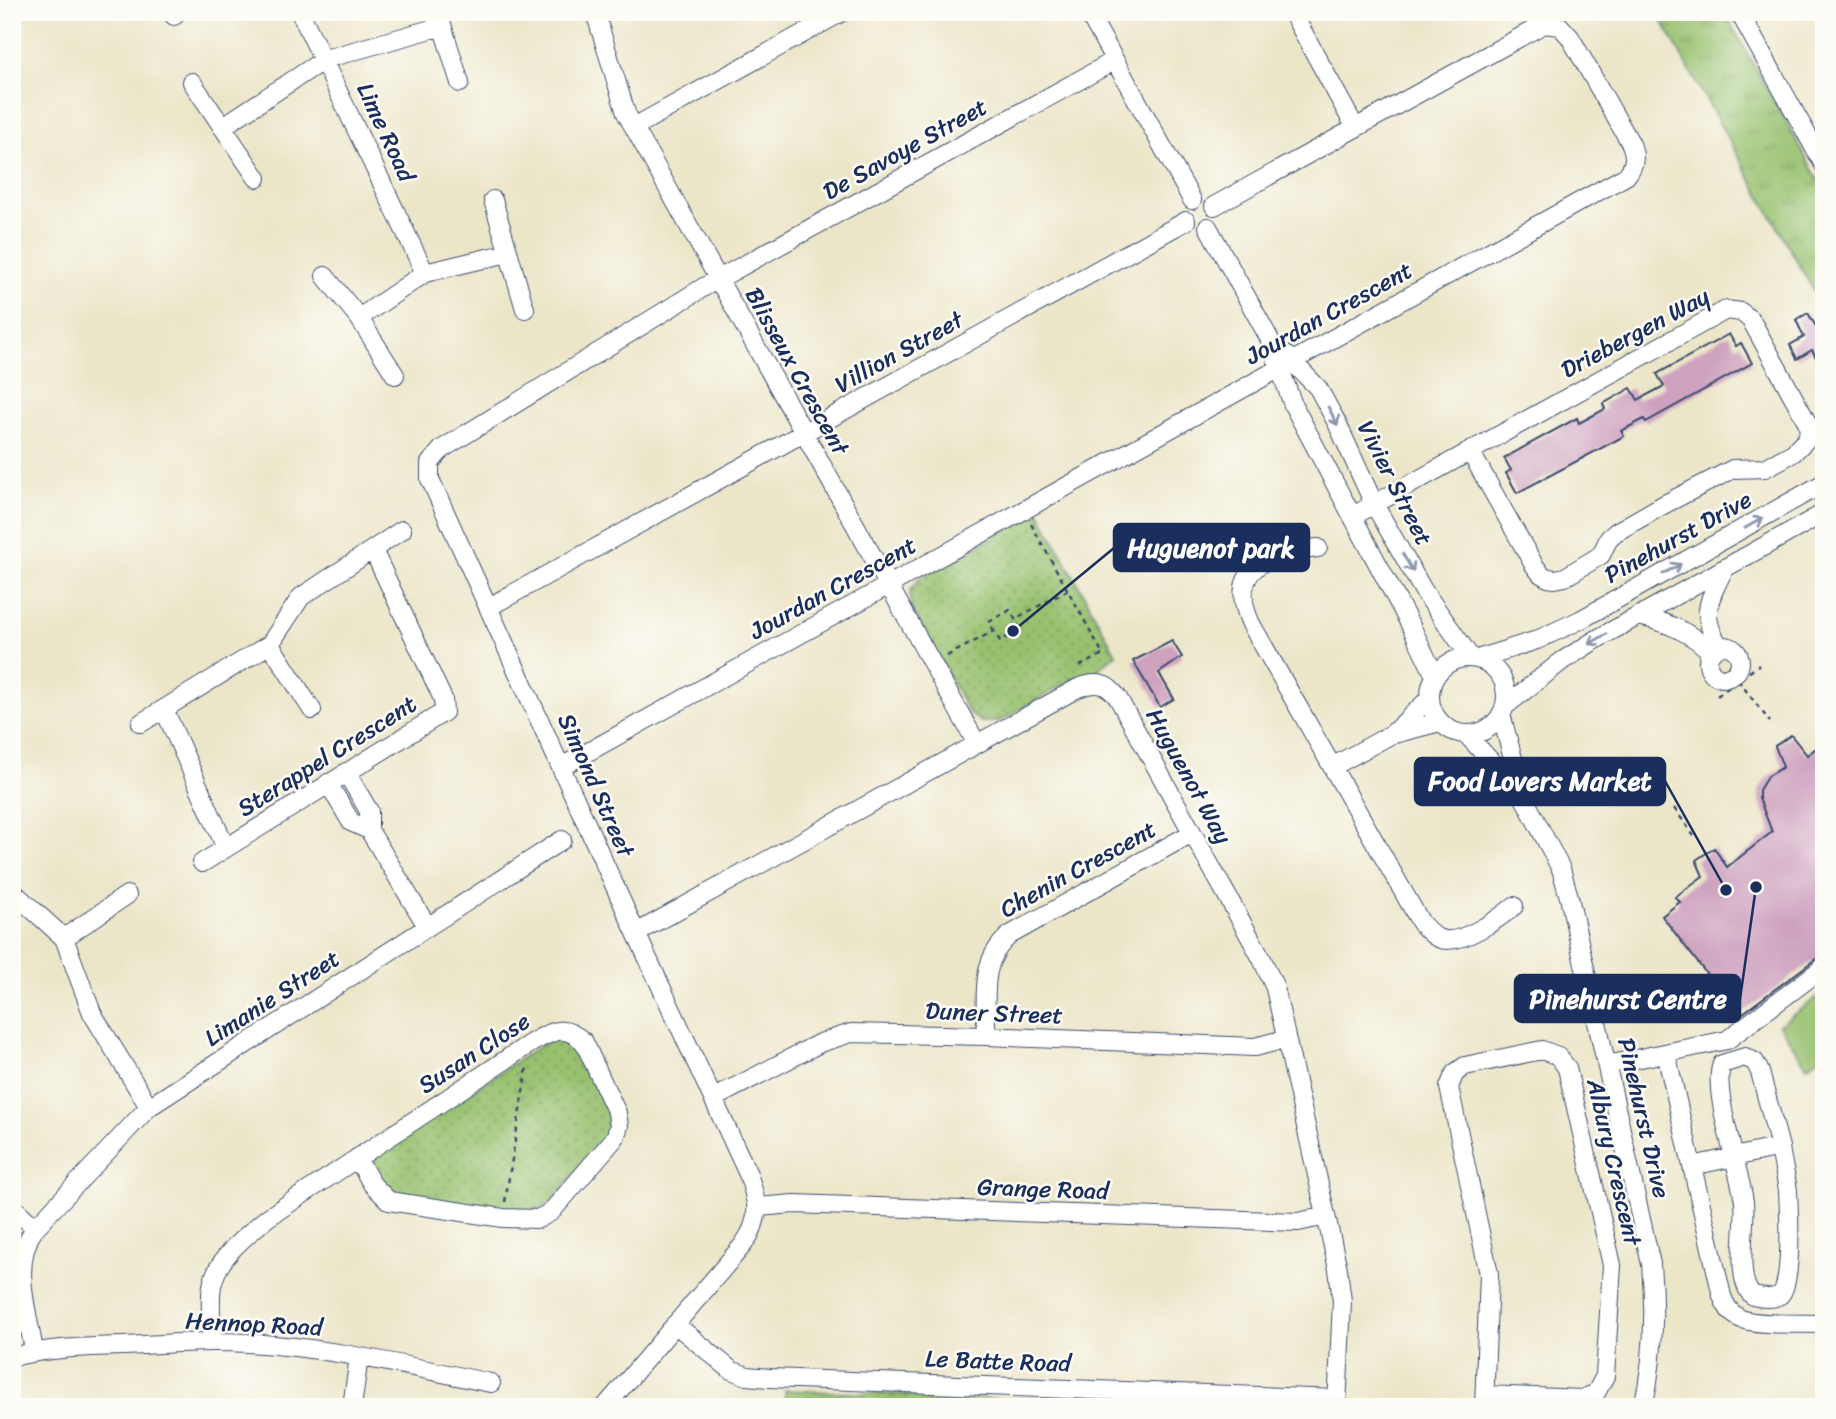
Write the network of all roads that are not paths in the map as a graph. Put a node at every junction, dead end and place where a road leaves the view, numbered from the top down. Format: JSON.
{"nodes":[{"id":1,"x":300,"y":12,"type":"edge"},
{"id":2,"x":595,"y":12,"type":"edge"},
{"id":3,"x":842,"y":12,"type":"edge"},
{"id":4,"x":1088,"y":12,"type":"edge"},
{"id":5,"x":1292,"y":12,"type":"edge"},
{"id":6,"x":1739,"y":12,"type":"edge"},
{"id":7,"x":440,"y":19,"type":"edge"},
{"id":8,"x":325,"y":59,"type":"junction"},
{"id":9,"x":1114,"y":61,"type":"junction"},
{"id":10,"x":192,"y":82,"type":"dead end"},
{"id":11,"x":460,"y":83,"type":"dead end"},
{"id":12,"x":222,"y":127,"type":"junction"},
{"id":13,"x":634,"y":127,"type":"junction"},
{"id":14,"x":1355,"y":127,"type":"junction"},
{"id":15,"x":1824,"y":165,"type":"edge"},
{"id":16,"x":257,"y":178,"type":"dead end"},
{"id":17,"x":493,"y":200,"type":"dead end"},
{"id":18,"x":1192,"y":200,"type":"junction"},
{"id":19,"x":1214,"y":205,"type":"junction"},
{"id":20,"x":1186,"y":221,"type":"junction"},
{"id":21,"x":1208,"y":227,"type":"junction"},
{"id":22,"x":508,"y":253,"type":"junction"},
{"id":23,"x":425,"y":274,"type":"junction"},
{"id":24,"x":325,"y":276,"type":"dead end"},
{"id":25,"x":719,"y":280,"type":"junction"},
{"id":26,"x":525,"y":309,"type":"dead end"},
{"id":27,"x":359,"y":318,"type":"junction"},
{"id":28,"x":1286,"y":365,"type":"junction"},
{"id":29,"x":395,"y":376,"type":"dead end"},
{"id":30,"x":803,"y":432,"type":"junction"},
{"id":31,"x":1470,"y":452,"type":"junction"},
{"id":32,"x":1824,"y":483,"type":"edge"},
{"id":33,"x":1374,"y":504,"type":"junction"},
{"id":34,"x":1824,"y":513,"type":"edge"},
{"id":35,"x":1353,"y":516,"type":"junction"},
{"id":36,"x":402,"y":530,"type":"dead end"},
{"id":37,"x":1318,"y":548,"type":"dead end"},
{"id":38,"x":373,"y":550,"type":"junction"},
{"id":39,"x":1723,"y":571,"type":"junction"},
{"id":40,"x":888,"y":586,"type":"junction"},
{"id":41,"x":489,"y":607,"type":"junction"},
{"id":42,"x":1639,"y":616,"type":"junction"},
{"id":43,"x":270,"y":644,"type":"junction"},
{"id":44,"x":1715,"y":649,"type":"junction"},
{"id":45,"x":1474,"y":658,"type":"junction"},
{"id":46,"x":1435,"y":676,"type":"junction"},
{"id":47,"x":1430,"y":698,"type":"junction"},
{"id":48,"x":164,"y":709,"type":"junction"},
{"id":49,"x":312,"y":710,"type":"dead end"},
{"id":50,"x":1503,"y":710,"type":"junction"},
{"id":51,"x":1440,"y":722,"type":"junction"},
{"id":52,"x":141,"y":723,"type":"dead end"},
{"id":53,"x":1466,"y":734,"type":"junction"},
{"id":54,"x":1390,"y":735,"type":"junction"},
{"id":55,"x":977,"y":744,"type":"junction"},
{"id":56,"x":561,"y":767,"type":"junction"},
{"id":57,"x":1332,"y":767,"type":"junction"},
{"id":58,"x":346,"y":772,"type":"junction"},
{"id":59,"x":328,"y":783,"type":"junction"},
{"id":60,"x":1523,"y":796,"type":"junction"},
{"id":61,"x":369,"y":830,"type":"junction"},
{"id":62,"x":1192,"y":833,"type":"junction"},
{"id":63,"x":562,"y":839,"type":"dead end"},
{"id":64,"x":226,"y":848,"type":"junction"},
{"id":65,"x":202,"y":863,"type":"dead end"},
{"id":66,"x":12,"y":891,"type":"edge"},
{"id":67,"x":127,"y":895,"type":"dead end"},
{"id":68,"x":1514,"y":906,"type":"dead end"},
{"id":69,"x":428,"y":926,"type":"junction"},
{"id":70,"x":636,"y":933,"type":"junction"},
{"id":71,"x":64,"y":938,"type":"junction"},
{"id":72,"x":1824,"y":967,"type":"edge"},
{"id":73,"x":986,"y":1036,"type":"junction"},
{"id":74,"x":1285,"y":1039,"type":"junction"},
{"id":75,"x":1666,"y":1053,"type":"junction"},
{"id":76,"x":1607,"y":1065,"type":"junction"},
{"id":77,"x":714,"y":1098,"type":"junction"},
{"id":78,"x":149,"y":1107,"type":"junction"},
{"id":79,"x":1780,"y":1147,"type":"junction"},
{"id":80,"x":1734,"y":1157,"type":"junction"},
{"id":81,"x":357,"y":1158,"type":"junction"},
{"id":82,"x":1692,"y":1166,"type":"junction"},
{"id":83,"x":12,"y":1206,"type":"edge"},
{"id":84,"x":758,"y":1207,"type":"junction"},
{"id":85,"x":1326,"y":1216,"type":"junction"},
{"id":86,"x":35,"y":1228,"type":"junction"},
{"id":87,"x":675,"y":1324,"type":"junction"},
{"id":88,"x":1824,"y":1324,"type":"edge"},
{"id":89,"x":212,"y":1341,"type":"junction"},
{"id":90,"x":34,"y":1351,"type":"junction"},
{"id":91,"x":12,"y":1357,"type":"edge"},
{"id":92,"x":359,"y":1357,"type":"junction"},
{"id":93,"x":1649,"y":1380,"type":"junction"},
{"id":94,"x":491,"y":1383,"type":"dead end"},
{"id":95,"x":1485,"y":1401,"type":"edge"},
{"id":96,"x":1337,"y":1403,"type":"edge"},
{"id":97,"x":352,"y":1407,"type":"edge"},
{"id":98,"x":605,"y":1407,"type":"edge"},
{"id":99,"x":1643,"y":1407,"type":"edge"},
{"id":100,"x":1655,"y":1407,"type":"edge"}],
"edges":[{"from":1,"to":8,"type":"street","name":"Lime Road"},
{"from":2,"to":13,"type":"street","name":"Blisseux Crescent"},
{"from":3,"to":13,"type":"street"},
{"from":4,"to":9,"type":"street"},
{"from":5,"to":14,"type":"street"},
{"from":6,"to":15,"type":"street"},
{"from":7,"to":8,"type":"street"},
{"from":7,"to":11,"type":"street"},
{"from":8,"to":12,"type":"street"},
{"from":8,"to":23,"type":"street","name":"Lime Road"},
{"from":9,"to":18,"type":"street"},
{"from":9,"to":25,"type":"street","name":"De Savoye Street"},
{"from":10,"to":12,"type":"street"},
{"from":12,"to":16,"type":"street"},
{"from":13,"to":25,"type":"street","name":"Blisseux Crescent"},
{"from":14,"to":19,"type":"street","name":"Jourdan Crescent"},
{"from":14,"to":28,"type":"street","name":"Jourdan Crescent"},
{"from":17,"to":22,"type":"street"},
{"from":18,"to":19,"type":"street"},
{"from":18,"to":20,"type":"street"},
{"from":19,"to":21,"type":"street"},
{"from":20,"to":21,"type":"street"},
{"from":20,"to":30,"type":"street","name":"Villion Street"},
{"from":21,"to":28,"type":"street","name":"Vivier Street"},
{"from":22,"to":23,"type":"street"},
{"from":22,"to":26,"type":"street"},
{"from":23,"to":27,"type":"street"},
{"from":24,"to":27,"type":"street"},
{"from":25,"to":30,"type":"street","name":"Blisseux Crescent"},
{"from":25,"to":41,"type":"street","name":"Simond Street"},
{"from":27,"to":29,"type":"street"},
{"from":28,"to":33,"type":"street","name":"Vivier Street","one_way":true},
{"from":28,"to":35,"type":"street","name":"Vivier Street"},
{"from":28,"to":40,"type":"street","name":"Jourdan Crescent"},
{"from":30,"to":40,"type":"street","name":"Blisseux Crescent"},
{"from":30,"to":41,"type":"street","name":"Villion Street"},
{"from":31,"to":31,"type":"street","name":"Driebergen Way"},
{"from":31,"to":33,"type":"street","name":"Driebergen Way"},
{"from":45,"to":32,"type":"street","name":"Pinehurst Drive","one_way":true},
{"from":33,"to":35,"type":"street","name":"Driebergen Way"},
{"from":33,"to":45,"type":"street","name":"Vivier Street","one_way":true},
{"from":34,"to":39,"type":"street","name":"Pinehurst Drive"},
{"from":35,"to":46,"type":"street","name":"Vivier Street"},
{"from":36,"to":38,"type":"street"},
{"from":37,"to":57,"type":"street"},
{"from":38,"to":43,"type":"street"},
{"from":38,"to":58,"type":"street","name":"Sterappel Crescent"},
{"from":39,"to":42,"type":"street","name":"Pinehurst Drive"},
{"from":39,"to":44,"type":"street"},
{"from":40,"to":55,"type":"street","name":"Blisseux Crescent"},
{"from":40,"to":56,"type":"street","name":"Jourdan Crescent"},
{"from":41,"to":56,"type":"street","name":"Simond Street"},
{"from":42,"to":44,"type":"street"},
{"from":42,"to":50,"type":"street","name":"Pinehurst Drive","one_way":true},
{"from":43,"to":48,"type":"street"},
{"from":43,"to":49,"type":"street"},
{"from":44,"to":44,"type":"street"},
{"from":45,"to":46,"type":"street"},
{"from":45,"to":50,"type":"street"},
{"from":46,"to":47,"type":"street"},
{"from":47,"to":51,"type":"street"},
{"from":47,"to":54,"type":"street"},
{"from":48,"to":52,"type":"street"},
{"from":48,"to":64,"type":"street","name":"Sterappel Crescent"},
{"from":50,"to":53,"type":"street"},
{"from":50,"to":60,"type":"street","name":"Pinehurst Drive"},
{"from":51,"to":53,"type":"street"},
{"from":51,"to":54,"type":"street"},
{"from":53,"to":60,"type":"street","name":"Pinehurst Drive"},
{"from":54,"to":57,"type":"street"},
{"from":55,"to":62,"type":"street","name":"Huguenot Way"},
{"from":55,"to":70,"type":"street"},
{"from":56,"to":70,"type":"street","name":"Simond Street"},
{"from":57,"to":68,"type":"street"},
{"from":58,"to":59,"type":"street","name":"Sterappel Crescent"},
{"from":58,"to":61,"type":"street"},
{"from":59,"to":61,"type":"street"},
{"from":59,"to":64,"type":"street","name":"Sterappel Crescent"},
{"from":60,"to":76,"type":"street","name":"Pinehurst Drive"},
{"from":61,"to":69,"type":"street"},
{"from":62,"to":73,"type":"street","name":"Chenin Crescent"},
{"from":62,"to":74,"type":"street","name":"Huguenot Way"},
{"from":63,"to":69,"type":"street","name":"Limanie Street"},
{"from":64,"to":65,"type":"street","name":"Sterappel Crescent"},
{"from":66,"to":71,"type":"street"},
{"from":67,"to":71,"type":"street"},
{"from":69,"to":78,"type":"street","name":"Limanie Street"},
{"from":70,"to":77,"type":"street","name":"Simond Street"},
{"from":71,"to":78,"type":"street"},
{"from":72,"to":75,"type":"street"},
{"from":73,"to":74,"type":"street","name":"Duner Street"},
{"from":73,"to":77,"type":"street","name":"Duner Street"},
{"from":74,"to":85,"type":"street","name":"Huguenot Way"},
{"from":75,"to":76,"type":"street"},
{"from":75,"to":82,"type":"street"},
{"from":76,"to":93,"type":"street","name":"Pinehurst Drive"},
{"from":77,"to":84,"type":"street","name":"Simond Street"},
{"from":78,"to":86,"type":"street","name":"Limanie Street"},
{"from":79,"to":80,"type":"street"},
{"from":79,"to":80,"type":"street"},
{"from":79,"to":80,"type":"street"},
{"from":80,"to":82,"type":"street"},
{"from":81,"to":81,"type":"street","name":"Susan Close"},
{"from":81,"to":89,"type":"street","name":"Susan Close"},
{"from":82,"to":88,"type":"street"},
{"from":83,"to":86,"type":"street"},
{"from":84,"to":85,"type":"street","name":"Grange Road"},
{"from":84,"to":87,"type":"street"},
{"from":85,"to":96,"type":"street","name":"Huguenot Way"},
{"from":86,"to":90,"type":"street","name":"Limanie Street"},
{"from":87,"to":96,"type":"street","name":"Le Batte Road"},
{"from":87,"to":98,"type":"street"},
{"from":89,"to":90,"type":"street","name":"Hennop Road"},
{"from":89,"to":92,"type":"street","name":"Hennop Road"},
{"from":90,"to":91,"type":"street","name":"Hennop Road"},
{"from":92,"to":94,"type":"street","name":"Hennop Road"},
{"from":92,"to":97,"type":"street"},
{"from":93,"to":99,"type":"street","name":"Pinehurst Drive"},
{"from":93,"to":100,"type":"street","name":"Pinehurst Drive"},
{"from":95,"to":95,"type":"street","name":"Albury Crescent"}]}
